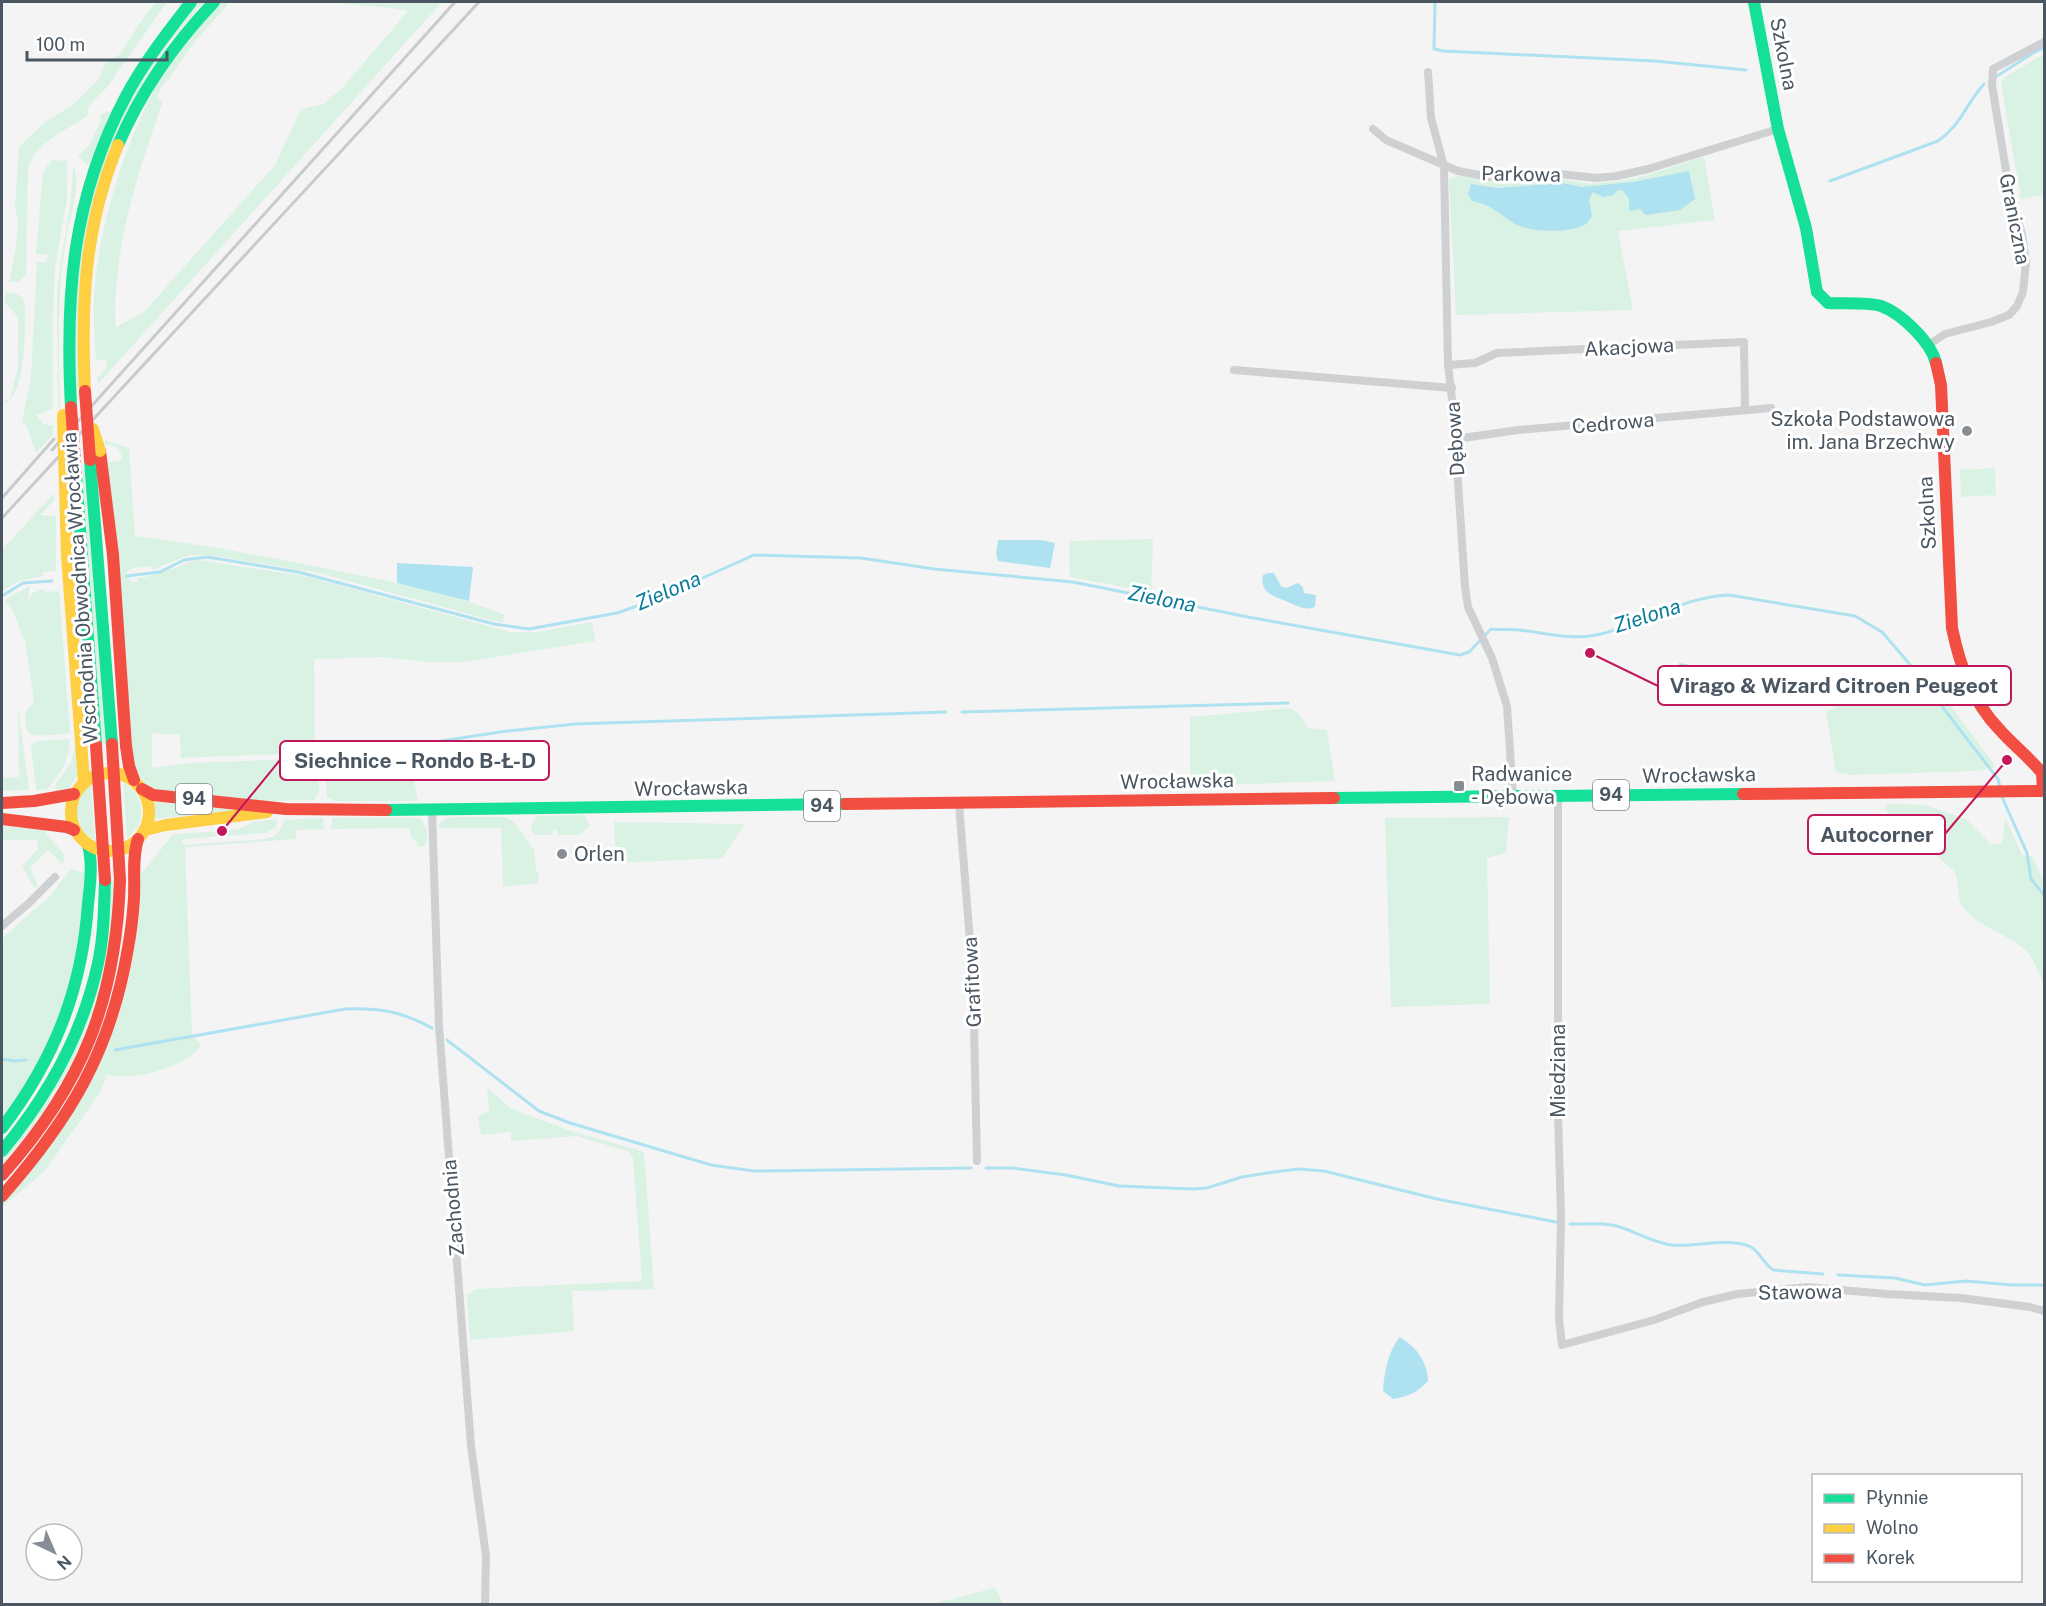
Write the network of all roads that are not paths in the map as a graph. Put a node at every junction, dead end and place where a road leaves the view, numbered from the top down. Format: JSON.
{"nodes":[{"id":1,"x":191,"y":2,"type":"edge"},
{"id":2,"x":214,"y":2,"type":"edge"},
{"id":3,"x":1754,"y":2,"type":"edge"},
{"id":4,"x":2044,"y":42,"type":"edge"},
{"id":5,"x":1428,"y":72,"type":"dead end"},
{"id":6,"x":1373,"y":129,"type":"dead end"},
{"id":7,"x":1778,"y":129,"type":"junction"},
{"id":8,"x":1444,"y":166,"type":"junction"},
{"id":9,"x":1928,"y":345,"type":"junction"},
{"id":10,"x":1448,"y":365,"type":"junction"},
{"id":11,"x":1234,"y":370,"type":"dead end"},
{"id":12,"x":1452,"y":388,"type":"junction"},
{"id":13,"x":1771,"y":408,"type":"dead end"},
{"id":14,"x":1745,"y":410,"type":"junction"},
{"id":15,"x":67,"y":411,"type":"junction"},
{"id":16,"x":87,"y":412,"type":"junction"},
{"id":17,"x":1456,"y":439,"type":"junction"},
{"id":18,"x":84,"y":782,"type":"junction"},
{"id":19,"x":138,"y":785,"type":"junction"},
{"id":20,"x":2044,"y":791,"type":"edge"},
{"id":21,"x":74,"y":794,"type":"junction"},
{"id":22,"x":1513,"y":796,"type":"junction"},
{"id":23,"x":1558,"y":796,"type":"junction"},
{"id":24,"x":2,"y":803,"type":"edge"},
{"id":25,"x":959,"y":804,"type":"junction"},
{"id":26,"x":286,"y":809,"type":"junction"},
{"id":27,"x":432,"y":810,"type":"junction"},
{"id":28,"x":2,"y":819,"type":"edge"},
{"id":29,"x":74,"y":830,"type":"junction"},
{"id":30,"x":141,"y":835,"type":"junction"},
{"id":31,"x":87,"y":845,"type":"junction"},
{"id":32,"x":55,"y":877,"type":"dead end"},
{"id":33,"x":2,"y":926,"type":"edge"},
{"id":34,"x":2,"y":1128,"type":"edge"},
{"id":35,"x":2,"y":1151,"type":"edge"},
{"id":36,"x":977,"y":1161,"type":"dead end"},
{"id":37,"x":2,"y":1175,"type":"edge"},
{"id":38,"x":2,"y":1196,"type":"edge"},
{"id":39,"x":2044,"y":1311,"type":"edge"},
{"id":40,"x":1562,"y":1345,"type":"joint"},
{"id":41,"x":485,"y":1605,"type":"edge"}],
"edges":[{"from":1,"to":15,"type":"main road"},
{"from":2,"to":16,"type":"main road","name":"Wschodnia Obwodnica Wrocławia","bridge":true},
{"from":3,"to":7,"type":"main road","name":"Szkolna"},
{"from":4,"to":9,"type":"street","name":"Graniczna"},
{"from":5,"to":8,"type":"street"},
{"from":6,"to":8,"type":"street","name":"Parkowa"},
{"from":7,"to":8,"type":"street","name":"Parkowa"},
{"from":7,"to":9,"type":"main road","name":"Szkolna"},
{"from":8,"to":10,"type":"street"},
{"from":9,"to":20,"type":"main road","name":"Szkolna"},
{"from":10,"to":12,"type":"street"},
{"from":10,"to":14,"type":"street","name":"Akacjowa"},
{"from":11,"to":12,"type":"street","name":"Dębowa"},
{"from":12,"to":17,"type":"street","name":"Dębowa"},
{"from":13,"to":14,"type":"street","name":"Cedrowa"},
{"from":14,"to":17,"type":"street","name":"Cedrowa"},
{"from":15,"to":18,"type":"main road","bridge":true},
{"from":15,"to":35,"type":"main road","name":"Wschodnia Obwodnica Wrocławia","bridge":true},
{"from":16,"to":19,"type":"main road","bridge":true},
{"from":16,"to":37,"type":"main road","name":"Wschodnia Obwodnica Wrocławia","bridge":true},
{"from":17,"to":22,"type":"street","name":"Dębowa"},
{"from":18,"to":19,"type":"main road","number":"94"},
{"from":18,"to":21,"type":"main road"},
{"from":19,"to":26,"type":"main road","number":"94"},
{"from":19,"to":30,"type":"main road","number":"94"},
{"from":20,"to":23,"type":"main road","name":"Wrocławska","number":"94"},
{"from":21,"to":24,"type":"main road"},
{"from":21,"to":29,"type":"main road"},
{"from":22,"to":23,"type":"main road","name":"Wrocławska","number":"94"},
{"from":22,"to":25,"type":"main road","name":"Wrocławska","number":"94"},
{"from":23,"to":40,"type":"street","name":"Miedziana"},
{"from":25,"to":27,"type":"main road","name":"Wrocławska","number":"94"},
{"from":25,"to":36,"type":"street","name":"Grafitowa"},
{"from":26,"to":27,"type":"main road","name":"Wrocławska","number":"94"},
{"from":26,"to":30,"type":"main road","number":"94"},
{"from":27,"to":41,"type":"street","name":"Zachodnia"},
{"from":28,"to":29,"type":"main road"},
{"from":29,"to":31,"type":"main road"},
{"from":30,"to":31,"type":"main road","number":"94"},
{"from":30,"to":38,"type":"main road"},
{"from":31,"to":34,"type":"main road"},
{"from":32,"to":33,"type":"street"},
{"from":39,"to":40,"type":"street","name":"Stawowa"}]}
